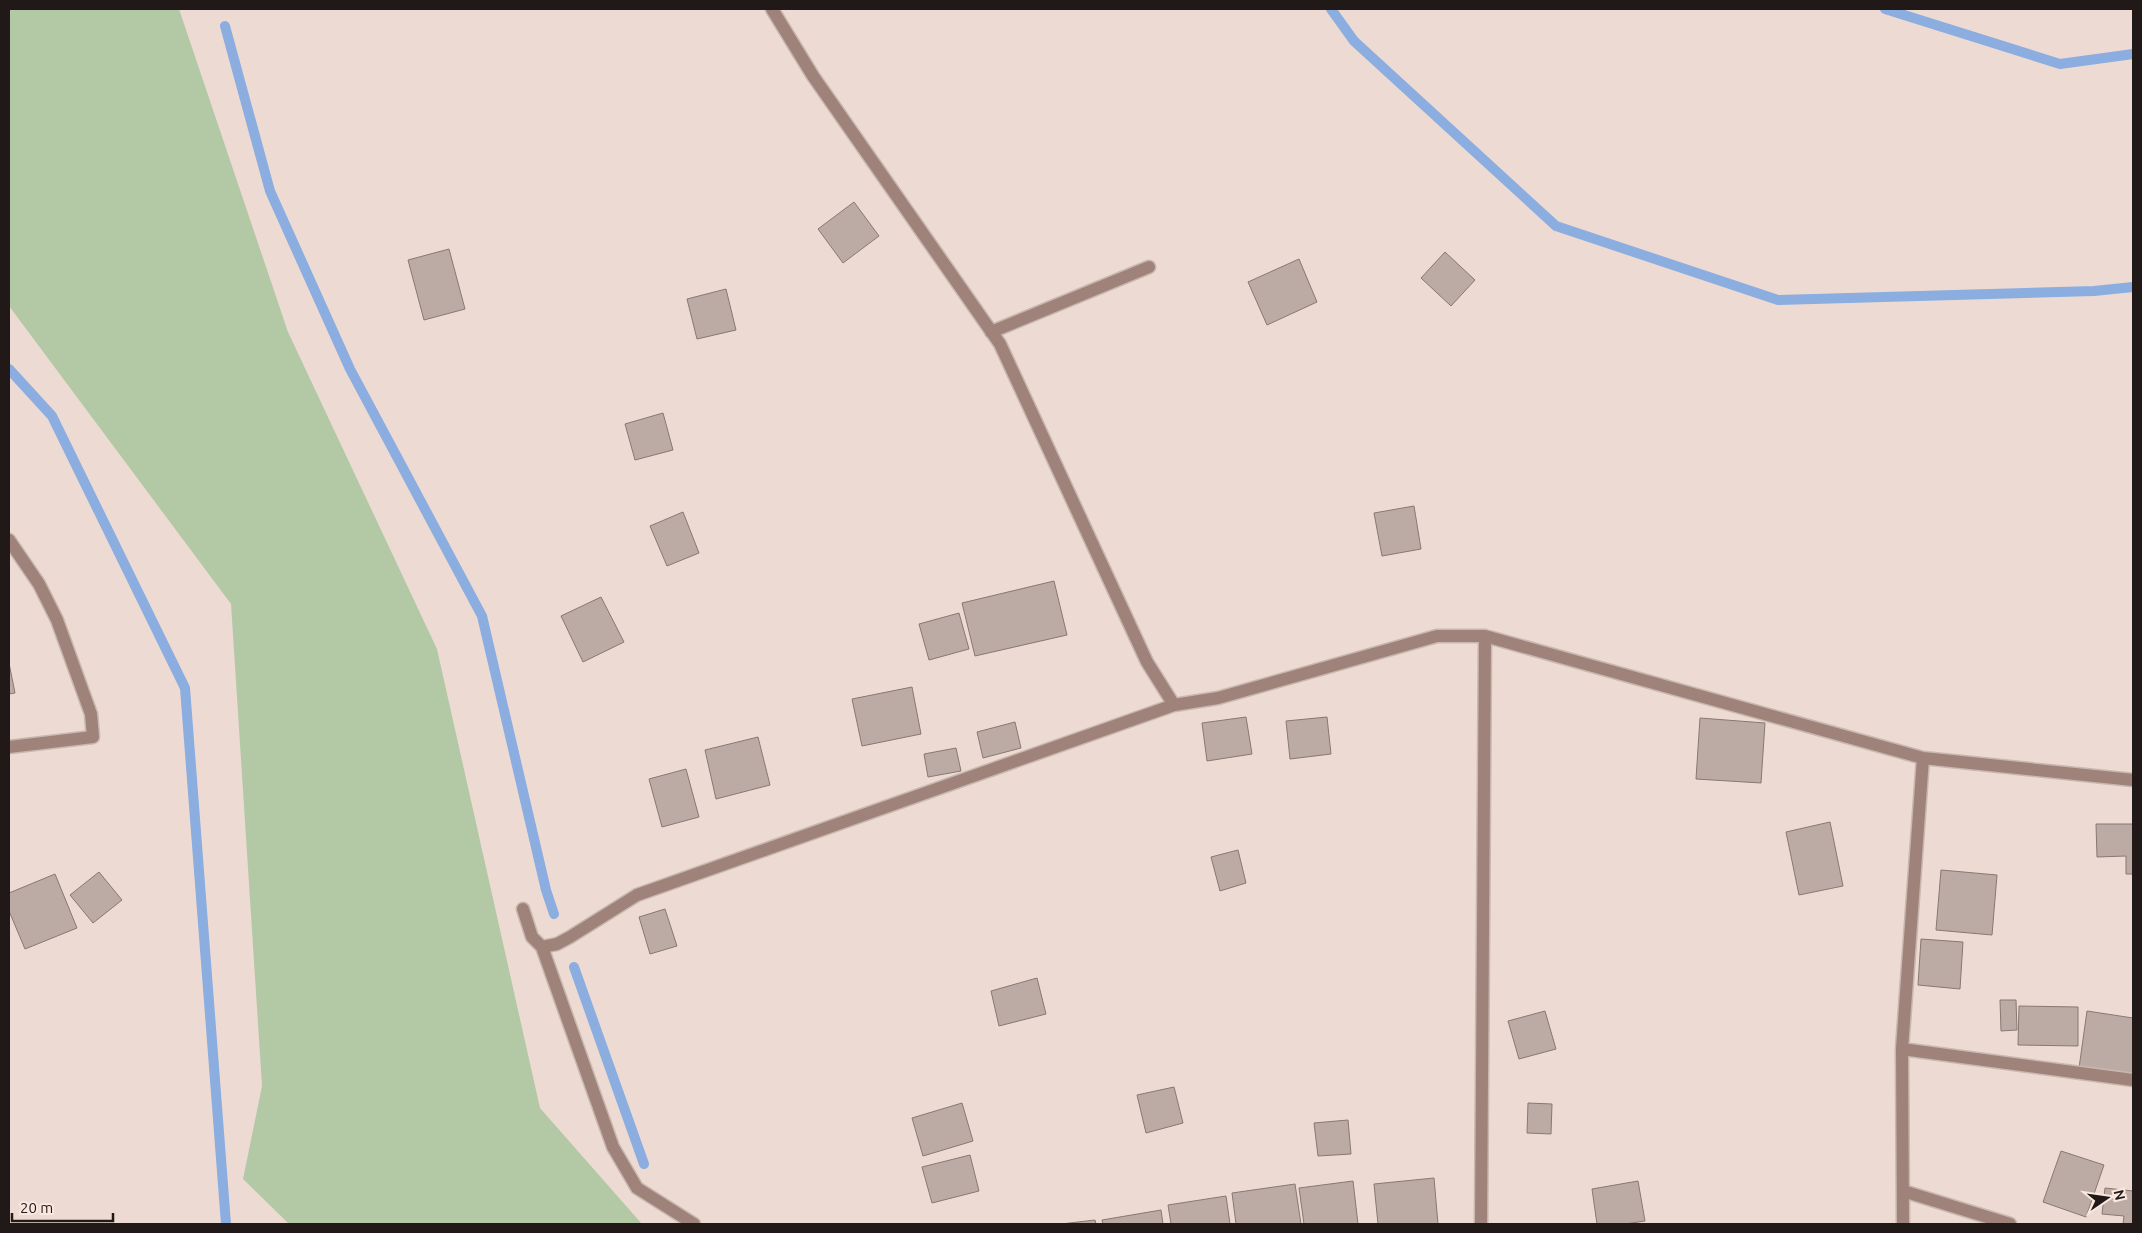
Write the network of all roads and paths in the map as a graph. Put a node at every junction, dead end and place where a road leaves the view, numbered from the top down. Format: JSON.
{"nodes":[{"id":1,"x":772,"y":9,"type":"edge"},
{"id":2,"x":1149,"y":267,"type":"dead end"},
{"id":3,"x":991,"y":332,"type":"junction"},
{"id":4,"x":9,"y":540,"type":"edge"},
{"id":5,"x":1485,"y":636,"type":"junction"},
{"id":6,"x":1174,"y":705,"type":"junction"},
{"id":7,"x":9,"y":747,"type":"edge"},
{"id":8,"x":1923,"y":758,"type":"junction"},
{"id":9,"x":2133,"y":780,"type":"edge"},
{"id":10,"x":523,"y":909,"type":"dead end"},
{"id":11,"x":542,"y":947,"type":"junction"},
{"id":12,"x":1902,"y":1049,"type":"junction"},
{"id":13,"x":2133,"y":1080,"type":"edge"},
{"id":14,"x":1903,"y":1191,"type":"junction"},
{"id":15,"x":694,"y":1224,"type":"edge"},
{"id":16,"x":1481,"y":1224,"type":"edge"},
{"id":17,"x":1903,"y":1224,"type":"edge"},
{"id":18,"x":2010,"y":1224,"type":"edge"}],
"edges":[{"from":1,"to":3,"type":"street"},
{"from":2,"to":3,"type":"street"},
{"from":3,"to":6,"type":"street"},
{"from":4,"to":7,"type":"street"},
{"from":5,"to":6,"type":"street"},
{"from":5,"to":8,"type":"street"},
{"from":5,"to":16,"type":"street"},
{"from":6,"to":11,"type":"street"},
{"from":8,"to":9,"type":"street"},
{"from":8,"to":12,"type":"street"},
{"from":10,"to":11,"type":"street"},
{"from":11,"to":15,"type":"street"},
{"from":12,"to":13,"type":"street"},
{"from":12,"to":14,"type":"street"},
{"from":14,"to":17,"type":"street"},
{"from":14,"to":18,"type":"street"}]}
